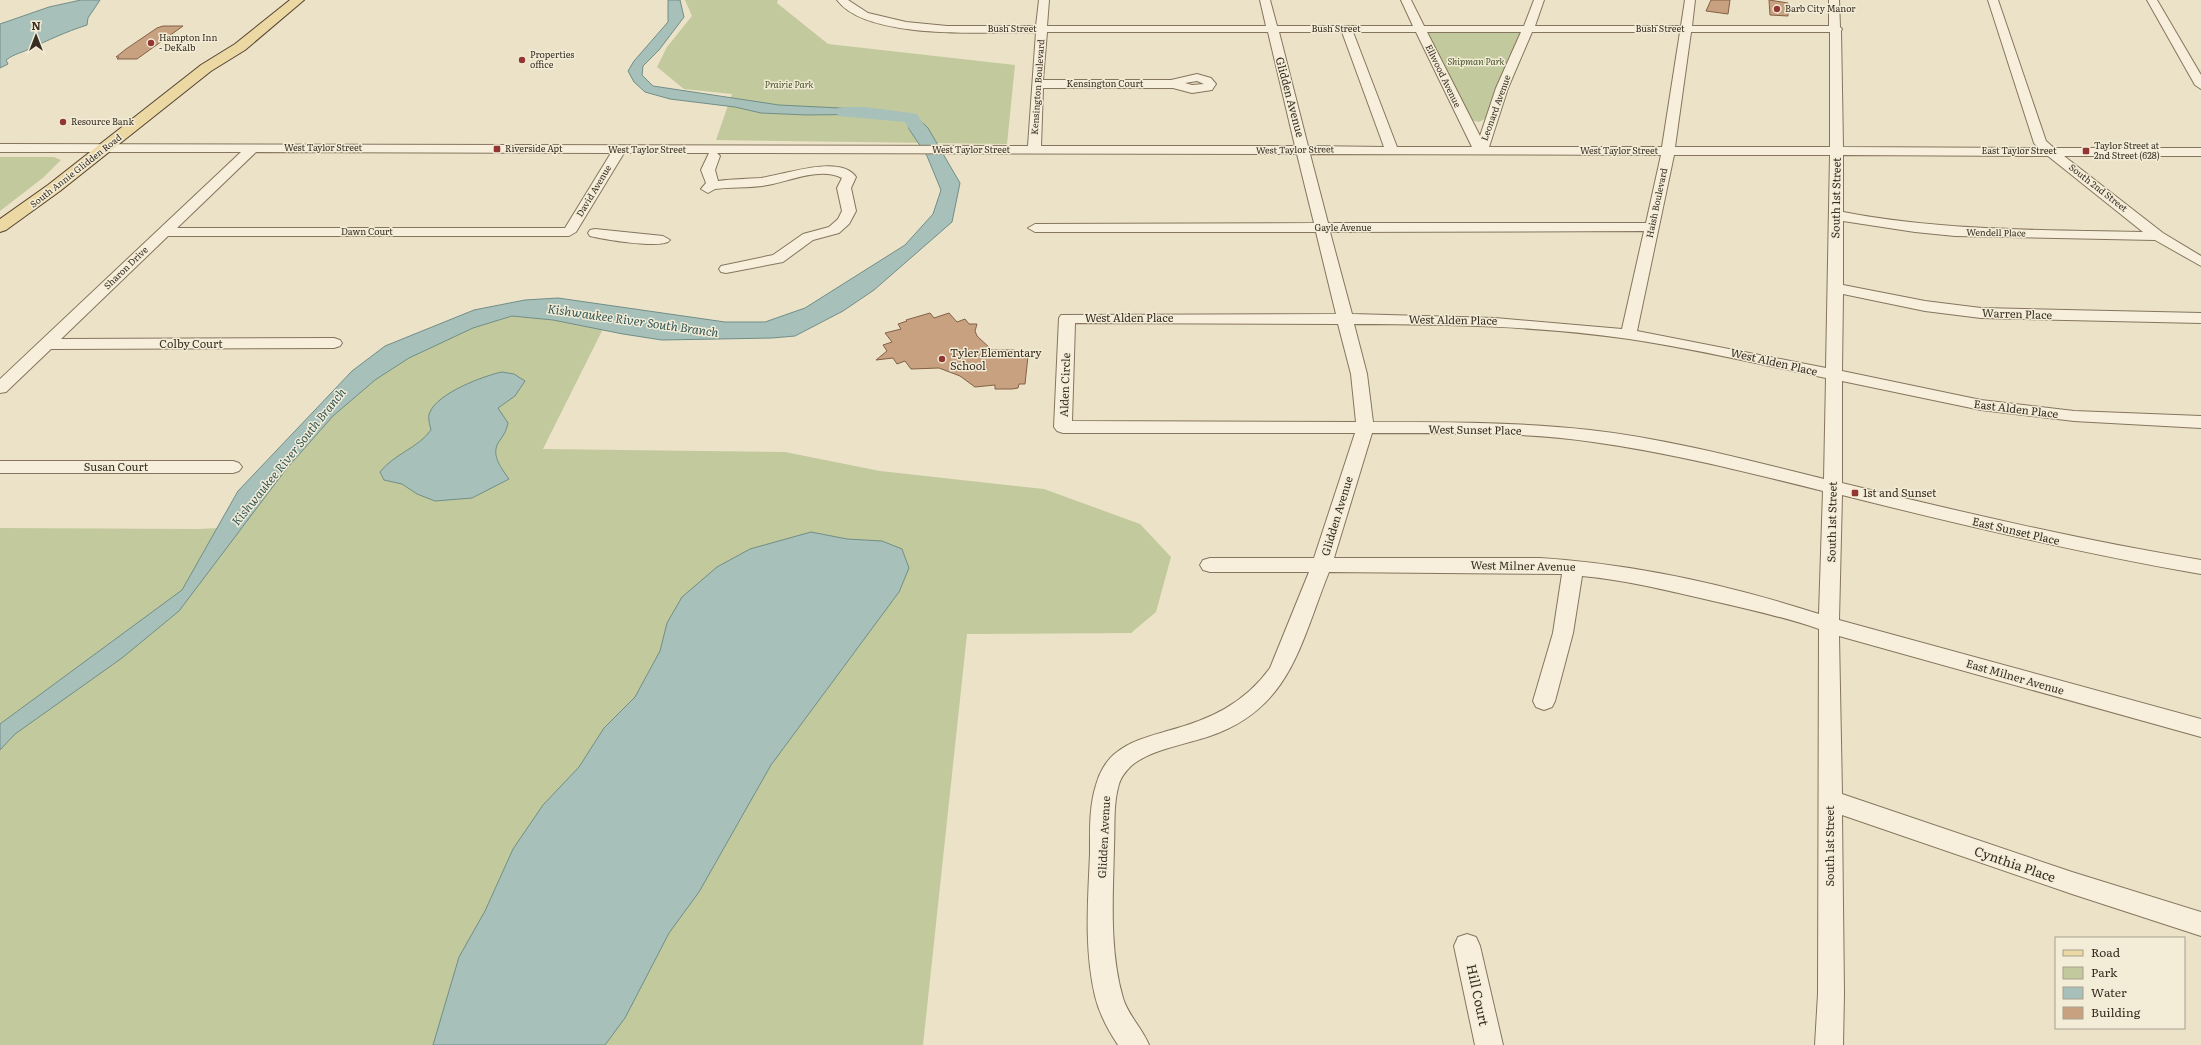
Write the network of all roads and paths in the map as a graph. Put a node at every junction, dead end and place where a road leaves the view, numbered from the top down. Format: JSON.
{"nodes":[{"id":1,"x":283,"y":0,"type":"edge"},
{"id":2,"x":298,"y":0,"type":"edge"},
{"id":3,"x":842,"y":0,"type":"edge"},
{"id":4,"x":1044,"y":0,"type":"edge"},
{"id":5,"x":1265,"y":0,"type":"edge"},
{"id":6,"x":1406,"y":0,"type":"edge"},
{"id":7,"x":1539,"y":0,"type":"edge"},
{"id":8,"x":1690,"y":0,"type":"edge"},
{"id":9,"x":1834,"y":0,"type":"edge"},
{"id":10,"x":1993,"y":0,"type":"edge"},
{"id":11,"x":2152,"y":0,"type":"edge"},
{"id":12,"x":1042,"y":29,"type":"junction"},
{"id":13,"x":1272,"y":29,"type":"junction"},
{"id":14,"x":1346,"y":29,"type":"junction"},
{"id":15,"x":1420,"y":29,"type":"junction"},
{"id":16,"x":1528,"y":29,"type":"junction"},
{"id":17,"x":1686,"y":29,"type":"junction"},
{"id":18,"x":1837,"y":29,"type":"junction"},
{"id":19,"x":206,"y":68,"type":"junction"},
{"id":20,"x":1037,"y":84,"type":"junction"},
{"id":21,"x":1173,"y":84,"type":"dead end"},
{"id":22,"x":2201,"y":85,"type":"edge"},
{"id":23,"x":0,"y":148,"type":"edge"},
{"id":24,"x":106,"y":148,"type":"junction"},
{"id":25,"x":253,"y":148,"type":"junction"},
{"id":26,"x":619,"y":150,"type":"junction"},
{"id":27,"x":1304,"y":150,"type":"junction"},
{"id":28,"x":1392,"y":150,"type":"junction"},
{"id":29,"x":1034,"y":151,"type":"junction"},
{"id":30,"x":1480,"y":151,"type":"junction"},
{"id":31,"x":1668,"y":151,"type":"junction"},
{"id":32,"x":1837,"y":151,"type":"junction"},
{"id":33,"x":2051,"y":151,"type":"junction"},
{"id":34,"x":2201,"y":152,"type":"edge"},
{"id":35,"x":713,"y":156,"type":"dead end"},
{"id":36,"x":1835,"y":215,"type":"junction"},
{"id":37,"x":0,"y":227,"type":"edge"},
{"id":38,"x":1651,"y":227,"type":"junction"},
{"id":39,"x":1035,"y":228,"type":"dead end"},
{"id":40,"x":1321,"y":228,"type":"junction"},
{"id":41,"x":164,"y":232,"type":"junction"},
{"id":42,"x":569,"y":232,"type":"joint"},
{"id":43,"x":595,"y":232,"type":"dead end"},
{"id":44,"x":2158,"y":236,"type":"junction"},
{"id":45,"x":663,"y":240,"type":"dead end"},
{"id":46,"x":2201,"y":262,"type":"edge"},
{"id":47,"x":726,"y":269,"type":"dead end"},
{"id":48,"x":1834,"y":288,"type":"junction"},
{"id":49,"x":1067,"y":318,"type":"joint"},
{"id":50,"x":2201,"y":318,"type":"edge"},
{"id":51,"x":1345,"y":319,"type":"junction"},
{"id":52,"x":1629,"y":333,"type":"junction"},
{"id":53,"x":334,"y":343,"type":"dead end"},
{"id":54,"x":47,"y":344,"type":"junction"},
{"id":55,"x":1834,"y":376,"type":"junction"},
{"id":56,"x":0,"y":388,"type":"edge"},
{"id":57,"x":2201,"y":422,"type":"edge"},
{"id":58,"x":1112,"y":427,"type":"joint"},
{"id":59,"x":1365,"y":428,"type":"junction"},
{"id":60,"x":0,"y":467,"type":"edge"},
{"id":61,"x":233,"y":467,"type":"dead end"},
{"id":62,"x":1833,"y":487,"type":"junction"},
{"id":63,"x":1322,"y":564,"type":"junction"},
{"id":64,"x":1210,"y":565,"type":"dead end"},
{"id":65,"x":1573,"y":567,"type":"junction"},
{"id":66,"x":2201,"y":567,"type":"edge"},
{"id":67,"x":1830,"y":625,"type":"junction"},
{"id":68,"x":1544,"y":701,"type":"dead end"},
{"id":69,"x":2201,"y":728,"type":"edge"},
{"id":70,"x":1830,"y":801,"type":"junction"},
{"id":71,"x":2201,"y":924,"type":"edge"},
{"id":72,"x":1467,"y":946,"type":"dead end"},
{"id":73,"x":1831,"y":1044,"type":"edge"},
{"id":74,"x":1135,"y":1045,"type":"edge"},
{"id":75,"x":1489,"y":1045,"type":"edge"}],
"edges":[{"from":1,"to":19,"type":"main road","name":"South Annie Glidden Road"},
{"from":2,"to":19,"type":"main road","name":"South Annie Glidden Road"},
{"from":3,"to":12,"type":"street","name":"Bush Street"},
{"from":4,"to":12,"type":"street","name":"Kensington Boulevard"},
{"from":5,"to":13,"type":"street","name":"Glidden Avenue"},
{"from":6,"to":15,"type":"street","name":"Ellwood Avenue"},
{"from":7,"to":16,"type":"street","name":"Leonard Avenue"},
{"from":8,"to":17,"type":"street","name":"Haish Boulevard"},
{"from":9,"to":18,"type":"street","name":"South 1st Street"},
{"from":10,"to":33,"type":"street","name":"South 2nd Street"},
{"from":11,"to":22,"type":"street"},
{"from":12,"to":13,"type":"street","name":"Bush Street"},
{"from":12,"to":20,"type":"street","name":"Kensington Boulevard"},
{"from":13,"to":14,"type":"street","name":"Bush Street"},
{"from":13,"to":27,"type":"street","name":"Glidden Avenue"},
{"from":14,"to":15,"type":"street","name":"Bush Street"},
{"from":14,"to":28,"type":"street"},
{"from":15,"to":16,"type":"street","name":"Bush Street"},
{"from":15,"to":30,"type":"street","name":"Ellwood Avenue"},
{"from":16,"to":17,"type":"street","name":"Bush Street"},
{"from":16,"to":30,"type":"street","name":"Leonard Avenue"},
{"from":17,"to":18,"type":"street","name":"Bush Street"},
{"from":17,"to":31,"type":"street","name":"Haish Boulevard"},
{"from":18,"to":32,"type":"street","name":"South 1st Street"},
{"from":19,"to":24,"type":"main road","name":"South Annie Glidden Road"},
{"from":20,"to":21,"type":"street","name":"Kensington Court"},
{"from":20,"to":29,"type":"street","name":"Kensington Boulevard"},
{"from":23,"to":24,"type":"street","name":"West Taylor Street"},
{"from":24,"to":25,"type":"street","name":"West Taylor Street"},
{"from":24,"to":37,"type":"main road","name":"South Annie Glidden Road"},
{"from":25,"to":26,"type":"street","name":"West Taylor Street"},
{"from":25,"to":41,"type":"street","name":"Sharon Drive"},
{"from":26,"to":29,"type":"street","name":"West Taylor Street"},
{"from":26,"to":42,"type":"street","name":"David Avenue"},
{"from":27,"to":28,"type":"street","name":"West Taylor Street"},
{"from":27,"to":29,"type":"street","name":"West Taylor Street"},
{"from":27,"to":40,"type":"street","name":"Glidden Avenue"},
{"from":28,"to":30,"type":"street","name":"West Taylor Street"},
{"from":30,"to":31,"type":"street","name":"West Taylor Street"},
{"from":31,"to":32,"type":"street","name":"West Taylor Street"},
{"from":31,"to":38,"type":"street","name":"Haish Boulevard"},
{"from":32,"to":33,"type":"street","name":"East Taylor Street"},
{"from":32,"to":36,"type":"street","name":"South 1st Street"},
{"from":33,"to":34,"type":"street","name":"East Taylor Street"},
{"from":33,"to":44,"type":"street","name":"South 2nd Street"},
{"from":35,"to":47,"type":"street"},
{"from":36,"to":44,"type":"street","name":"Wendell Place"},
{"from":36,"to":48,"type":"street","name":"South 1st Street"},
{"from":38,"to":40,"type":"street","name":"Gayle Avenue"},
{"from":38,"to":52,"type":"street","name":"Haish Boulevard"},
{"from":39,"to":40,"type":"street","name":"Gayle Avenue"},
{"from":40,"to":51,"type":"street","name":"Glidden Avenue"},
{"from":41,"to":42,"type":"street","name":"Dawn Court"},
{"from":41,"to":54,"type":"street","name":"Sharon Drive"},
{"from":43,"to":45,"type":"street"},
{"from":44,"to":46,"type":"street","name":"South 2nd Street"},
{"from":48,"to":50,"type":"street","name":"Warren Place"},
{"from":48,"to":55,"type":"street","name":"South 1st Street"},
{"from":49,"to":51,"type":"street","name":"West Alden Place"},
{"from":49,"to":58,"type":"street","name":"Alden Circle"},
{"from":51,"to":52,"type":"street","name":"West Alden Place"},
{"from":51,"to":59,"type":"street","name":"Glidden Avenue"},
{"from":52,"to":55,"type":"street","name":"West Alden Place"},
{"from":53,"to":54,"type":"street","name":"Colby Court"},
{"from":54,"to":56,"type":"street","name":"Sharon Drive"},
{"from":55,"to":57,"type":"street","name":"East Alden Place"},
{"from":55,"to":62,"type":"street","name":"South 1st Street"},
{"from":58,"to":59,"type":"street","name":"West Sunset Place"},
{"from":59,"to":62,"type":"street","name":"West Sunset Place"},
{"from":59,"to":63,"type":"street","name":"Glidden Avenue"},
{"from":60,"to":61,"type":"street","name":"Susan Court"},
{"from":62,"to":66,"type":"street","name":"East Sunset Place"},
{"from":62,"to":67,"type":"street","name":"South 1st Street"},
{"from":63,"to":64,"type":"street","name":"West Milner Avenue"},
{"from":63,"to":65,"type":"street","name":"West Milner Avenue"},
{"from":63,"to":74,"type":"street","name":"Glidden Avenue"},
{"from":65,"to":67,"type":"street","name":"West Milner Avenue"},
{"from":65,"to":68,"type":"street"},
{"from":67,"to":69,"type":"street","name":"East Milner Avenue"},
{"from":67,"to":70,"type":"street","name":"South 1st Street"},
{"from":70,"to":71,"type":"street","name":"Cynthia Place"},
{"from":70,"to":73,"type":"street","name":"South 1st Street"},
{"from":72,"to":75,"type":"street","name":"Hill Court"}]}
